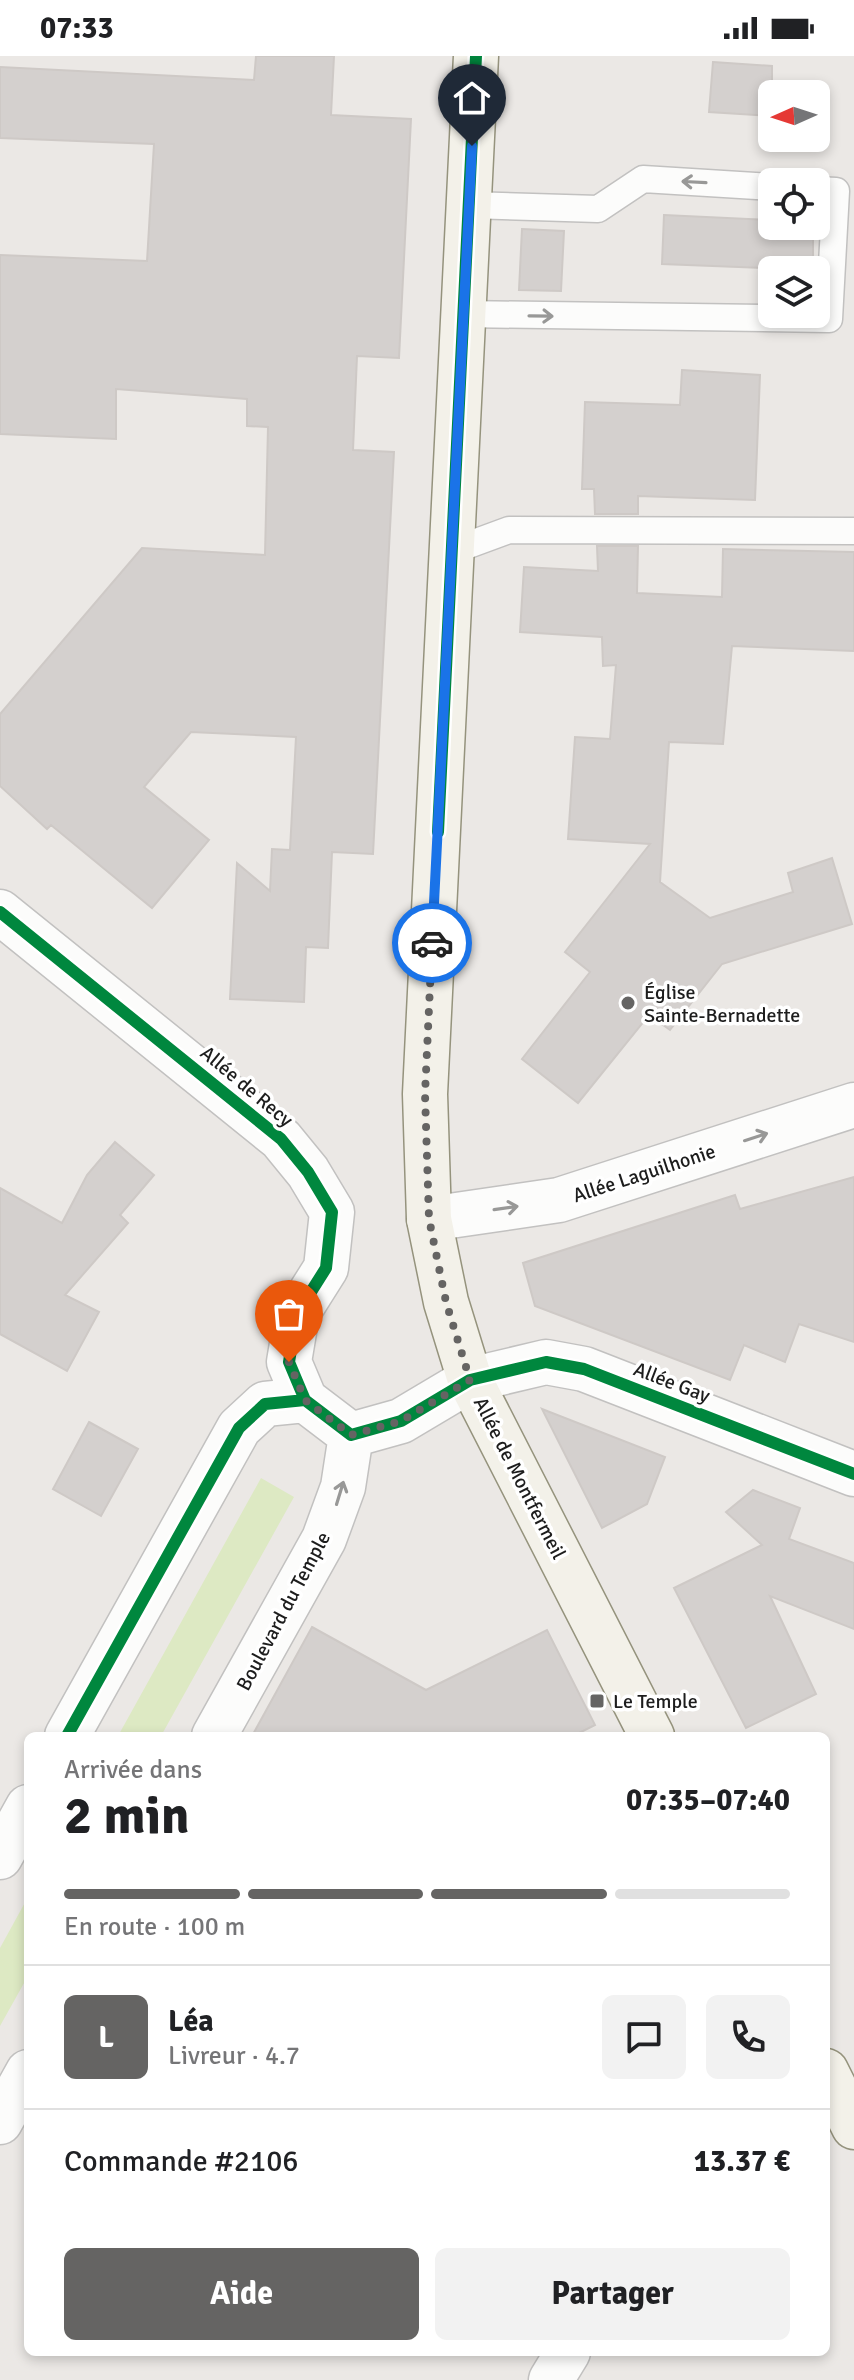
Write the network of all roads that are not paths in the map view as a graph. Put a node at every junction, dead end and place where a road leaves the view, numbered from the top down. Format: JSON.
{"nodes":[{"id":1,"x":476,"y":56,"type":"edge"},
{"id":2,"x":758,"y":186,"type":"edge"},
{"id":3,"x":830,"y":191,"type":"edge"},
{"id":4,"x":469,"y":205,"type":"junction"},
{"id":5,"x":463,"y":314,"type":"junction"},
{"id":6,"x":854,"y":531,"type":"edge"},
{"id":7,"x":452,"y":551,"type":"junction"},
{"id":8,"x":0,"y":912,"type":"edge"},
{"id":9,"x":854,"y":1105,"type":"edge"},
{"id":10,"x":429,"y":1219,"type":"junction"},
{"id":11,"x":470,"y":1380,"type":"junction"},
{"id":12,"x":305,"y":1400,"type":"junction"},
{"id":13,"x":351,"y":1435,"type":"junction"},
{"id":14,"x":854,"y":1474,"type":"edge"},
{"id":15,"x":69,"y":1732,"type":"edge"},
{"id":16,"x":216,"y":1732,"type":"edge"},
{"id":17,"x":650,"y":1732,"type":"edge"},
{"id":18,"x":24,"y":1814,"type":"edge"},
{"id":19,"x":0,"y":1857,"type":"edge"},
{"id":20,"x":24,"y":2079,"type":"edge"},
{"id":21,"x":830,"y":2079,"type":"edge"},
{"id":22,"x":0,"y":2122,"type":"edge"},
{"id":23,"x":854,"y":2127,"type":"edge"},
{"id":24,"x":566,"y":2356,"type":"edge"},
{"id":25,"x":551,"y":2380,"type":"edge"}],
"edges":[{"from":1,"to":4,"type":"main road","name":"Allée de Montfermeil"},
{"from":2,"to":4,"type":"lane","one_way":true},
{"from":5,"to":3,"type":"lane","one_way":true},
{"from":4,"to":5,"type":"main road","name":"Allée de Montfermeil"},
{"from":5,"to":7,"type":"main road","name":"Allée de Montfermeil"},
{"from":6,"to":7,"type":"lane"},
{"from":7,"to":10,"type":"main road","name":"Allée de Montfermeil"},
{"from":8,"to":12,"type":"street","name":"Allée de Recy"},
{"from":10,"to":9,"type":"street","name":"Allée Laguilhonie","one_way":true},
{"from":10,"to":11,"type":"main road","name":"Allée de Montfermeil"},
{"from":11,"to":13,"type":"street","name":"Allée Gay"},
{"from":11,"to":14,"type":"street","name":"Allée Gay"},
{"from":11,"to":17,"type":"main road","name":"Allée de Montfermeil"},
{"from":12,"to":13,"type":"street"},
{"from":12,"to":15,"type":"street"},
{"from":16,"to":13,"type":"street","name":"Boulevard du Temple","one_way":true},
{"from":18,"to":19,"type":"street"},
{"from":20,"to":22,"type":"street"},
{"from":21,"to":23,"type":"main road"},
{"from":24,"to":25,"type":"street"}]}
